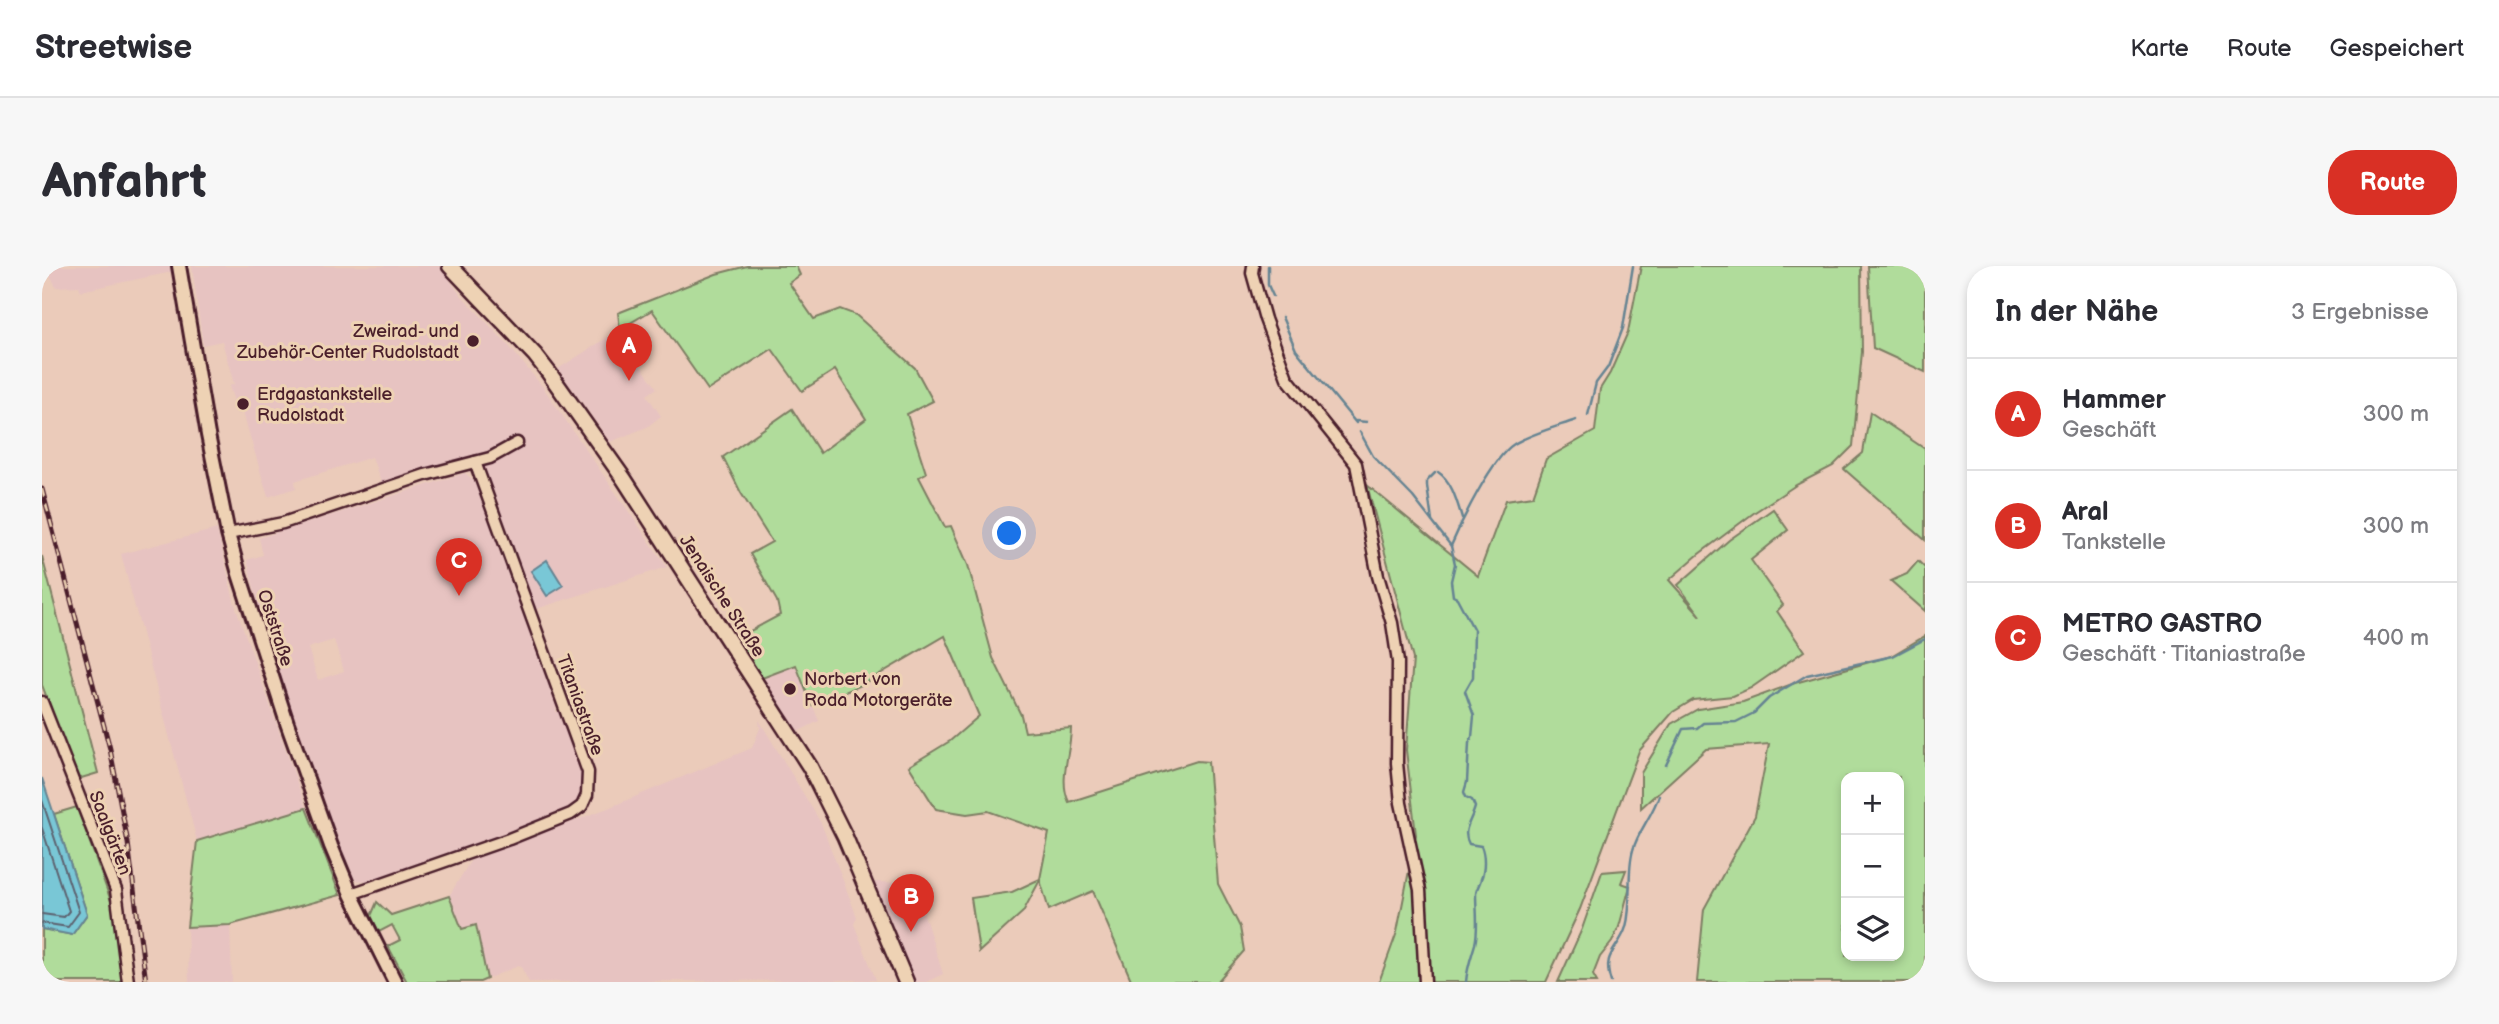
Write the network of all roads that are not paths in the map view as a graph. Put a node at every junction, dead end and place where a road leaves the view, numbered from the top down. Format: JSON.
{"nodes":[{"id":1,"x":179,"y":266,"type":"edge"},
{"id":2,"x":450,"y":266,"type":"edge"},
{"id":3,"x":1253,"y":266,"type":"edge"},
{"id":4,"x":517,"y":443,"type":"dead end"},
{"id":5,"x":475,"y":462,"type":"junction"},
{"id":6,"x":228,"y":534,"type":"junction"},
{"id":7,"x":42,"y":702,"type":"edge"},
{"id":8,"x":351,"y":894,"type":"junction"},
{"id":9,"x":128,"y":982,"type":"edge"},
{"id":10,"x":395,"y":982,"type":"edge"},
{"id":11,"x":906,"y":982,"type":"edge"},
{"id":12,"x":1425,"y":982,"type":"edge"}],
"edges":[{"from":1,"to":6,"type":"street","name":"Oststraße"},
{"from":2,"to":11,"type":"main road","name":"Jenaische Straße"},
{"from":3,"to":12,"type":"street"},
{"from":4,"to":5,"type":"street"},
{"from":5,"to":6,"type":"street"},
{"from":5,"to":8,"type":"street","name":"Titaniastraße"},
{"from":6,"to":8,"type":"street","name":"Oststraße"},
{"from":7,"to":9,"type":"street","name":"Saalgärten"},
{"from":8,"to":10,"type":"street","name":"Oststraße"}]}
